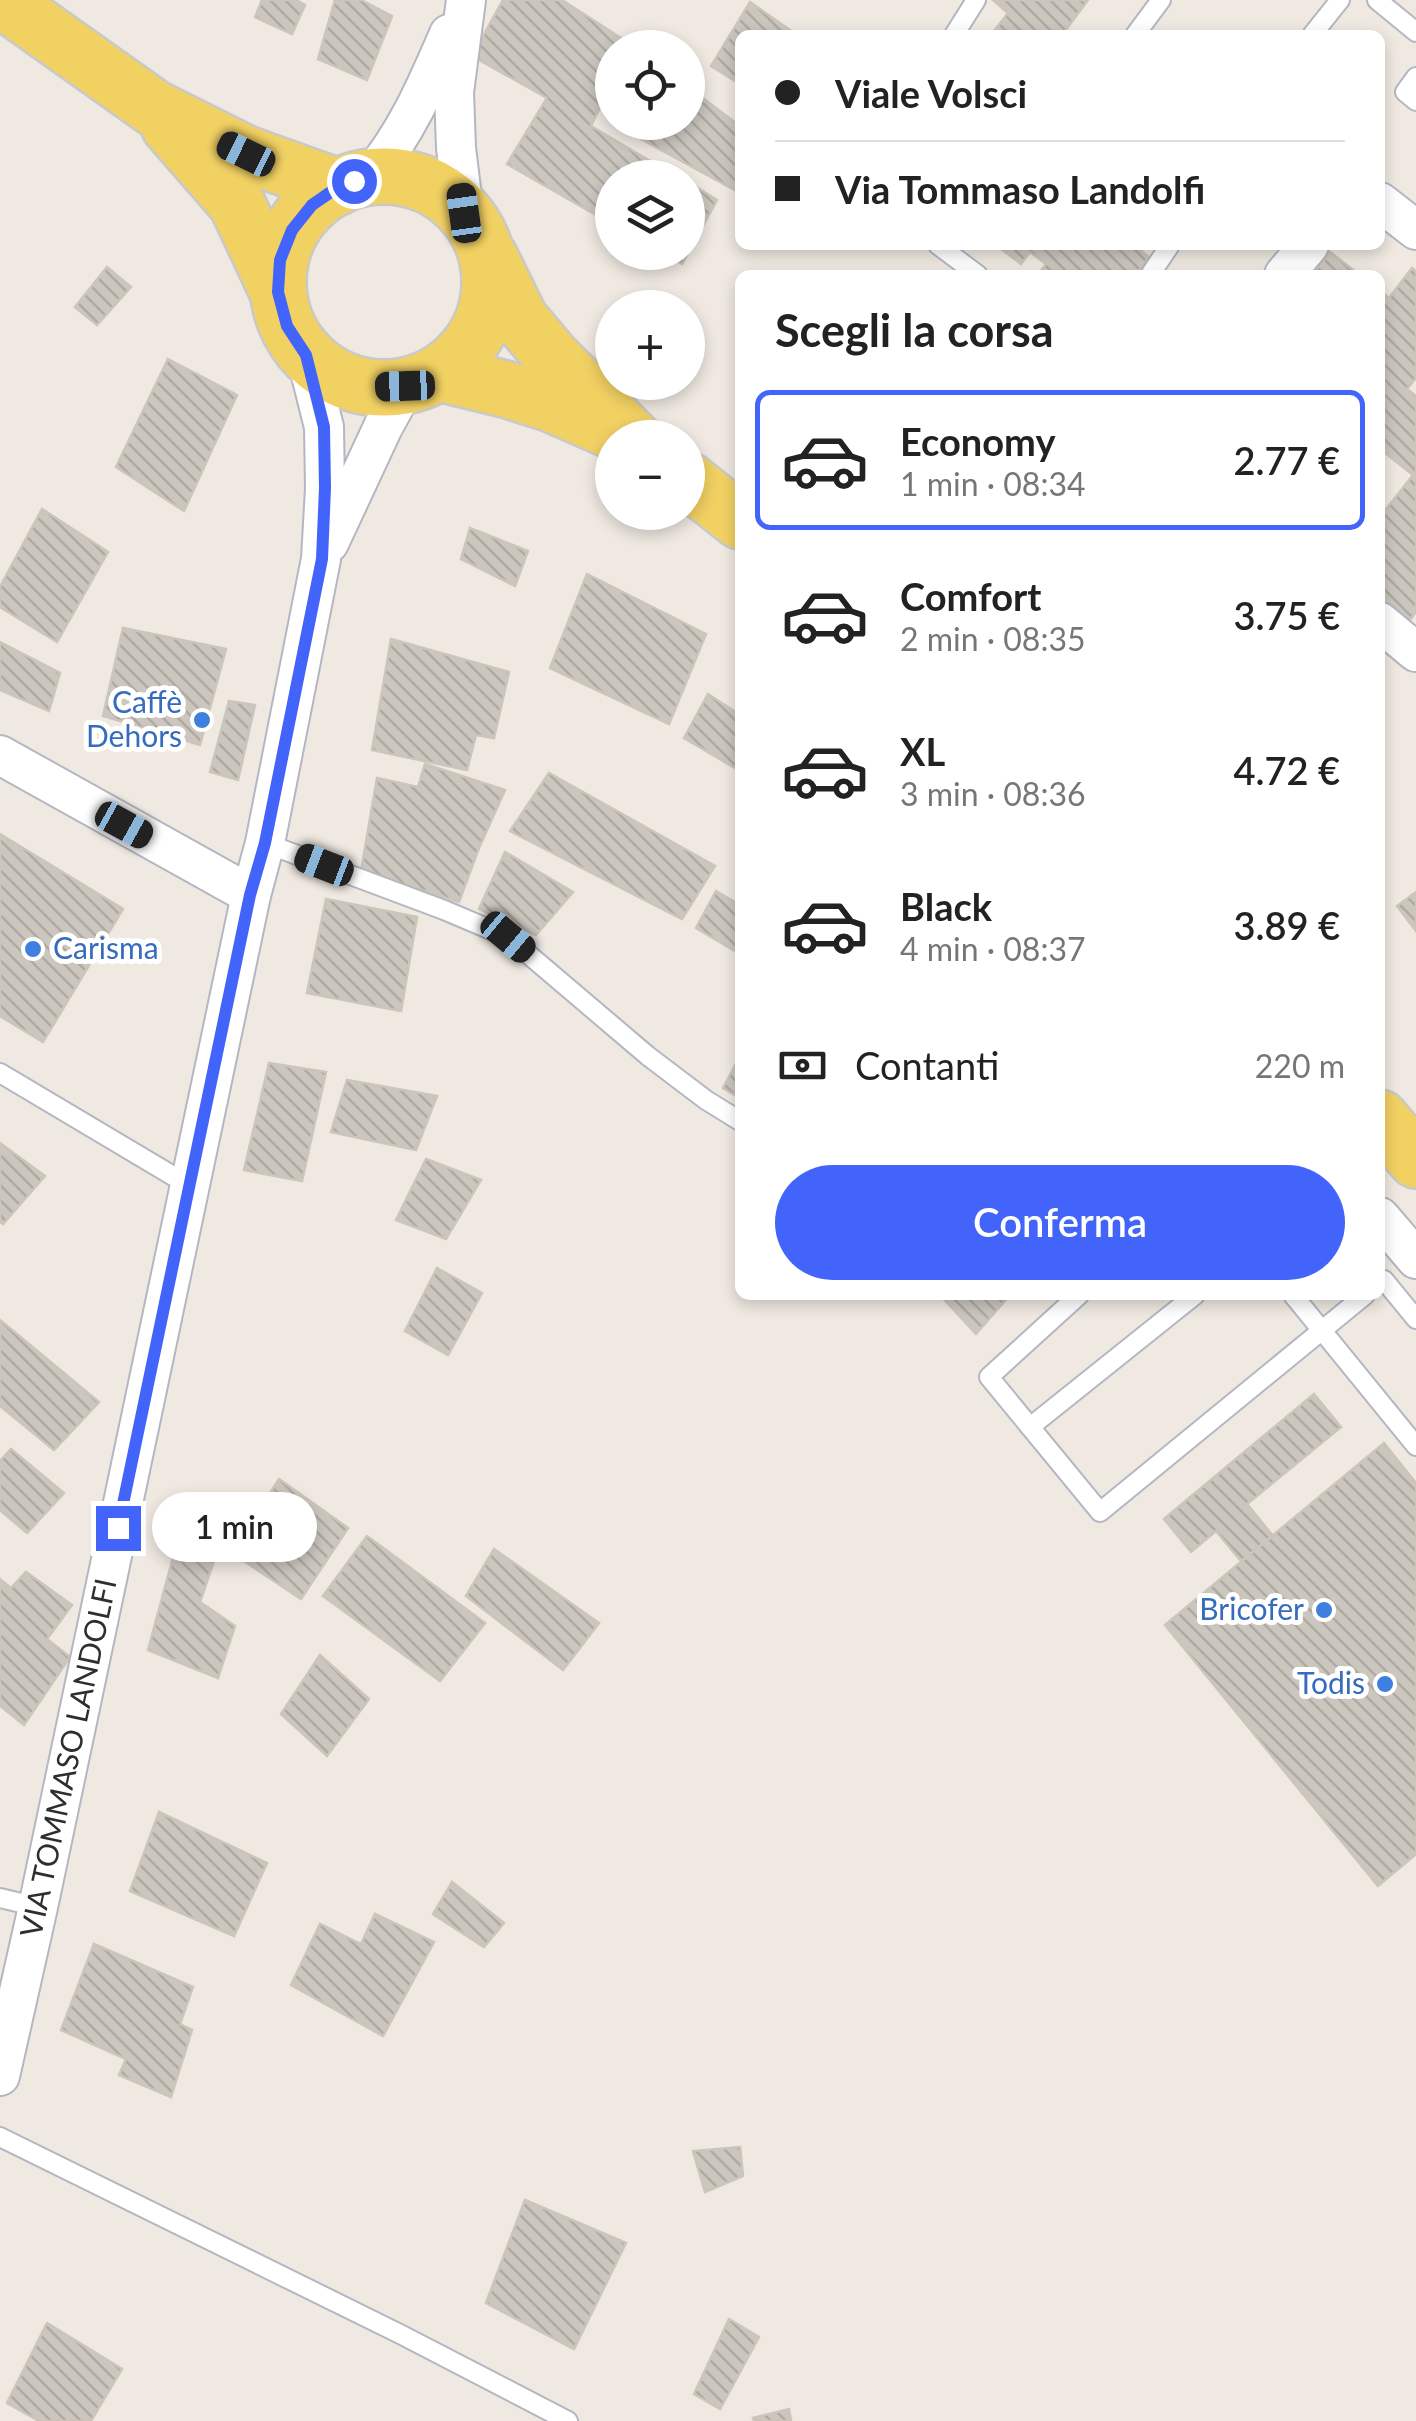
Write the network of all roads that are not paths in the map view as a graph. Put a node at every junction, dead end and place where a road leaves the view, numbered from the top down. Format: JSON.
{"nodes":[{"id":1,"x":2,"y":0,"type":"edge"},
{"id":2,"x":465,"y":0,"type":"edge"},
{"id":3,"x":976,"y":0,"type":"edge"},
{"id":4,"x":1162,"y":0,"type":"edge"},
{"id":5,"x":1340,"y":0,"type":"edge"},
{"id":6,"x":1377,"y":0,"type":"edge"},
{"id":7,"x":957,"y":30,"type":"edge"},
{"id":8,"x":1139,"y":30,"type":"edge"},
{"id":9,"x":1316,"y":30,"type":"edge"},
{"id":10,"x":1416,"y":32,"type":"edge"},
{"id":11,"x":1416,"y":77,"type":"edge"},
{"id":12,"x":1416,"y":101,"type":"edge"},
{"id":13,"x":154,"y":108,"type":"junction"},
{"id":14,"x":354,"y":182,"type":"junction"},
{"id":15,"x":1385,"y":206,"type":"edge"},
{"id":16,"x":1416,"y":230,"type":"edge"},
{"id":17,"x":475,"y":231,"type":"junction"},
{"id":18,"x":945,"y":250,"type":"edge"},
{"id":19,"x":1305,"y":250,"type":"edge"},
{"id":20,"x":971,"y":270,"type":"edge"},
{"id":21,"x":1288,"y":270,"type":"edge"},
{"id":22,"x":278,"y":292,"type":"junction"},
{"id":23,"x":306,"y":355,"type":"junction"},
{"id":24,"x":422,"y":380,"type":"junction"},
{"id":25,"x":613,"y":420,"type":"edge"},
{"id":26,"x":595,"y":423,"type":"edge"},
{"id":27,"x":705,"y":493,"type":"edge"},
{"id":28,"x":735,"y":516,"type":"edge"},
{"id":29,"x":322,"y":559,"type":"junction"},
{"id":30,"x":1385,"y":626,"type":"edge"},
{"id":31,"x":1416,"y":652,"type":"edge"},
{"id":32,"x":0,"y":756,"type":"edge"},
{"id":33,"x":265,"y":843,"type":"junction"},
{"id":34,"x":250,"y":895,"type":"junction"},
{"id":35,"x":0,"y":1073,"type":"edge"},
{"id":36,"x":735,"y":1118,"type":"edge"},
{"id":37,"x":190,"y":1186,"type":"junction"},
{"id":38,"x":1385,"y":1223,"type":"edge"},
{"id":39,"x":1414,"y":1258,"type":"edge"},
{"id":40,"x":1385,"y":1279,"type":"edge"},
{"id":41,"x":1385,"y":1284,"type":"edge"},
{"id":42,"x":1074,"y":1300,"type":"edge"},
{"id":43,"x":1189,"y":1300,"type":"edge"},
{"id":44,"x":1297,"y":1300,"type":"edge"},
{"id":45,"x":1359,"y":1300,"type":"edge"},
{"id":46,"x":1416,"y":1319,"type":"edge"},
{"id":47,"x":1322,"y":1331,"type":"junction"},
{"id":48,"x":1030,"y":1427,"type":"junction"},
{"id":49,"x":1416,"y":1446,"type":"edge"},
{"id":50,"x":0,"y":1898,"type":"edge"},
{"id":51,"x":38,"y":1907,"type":"junction"},
{"id":52,"x":0,"y":2076,"type":"edge"},
{"id":53,"x":0,"y":2137,"type":"edge"},
{"id":54,"x":568,"y":2421,"type":"edge"}],
"edges":[{"from":1,"to":13,"type":"main road"},
{"from":2,"to":14,"type":"street"},
{"from":2,"to":17,"type":"street"},
{"from":3,"to":7,"type":"lane"},
{"from":4,"to":8,"type":"lane"},
{"from":5,"to":9,"type":"lane"},
{"from":6,"to":10,"type":"lane"},
{"from":11,"to":12,"type":"lane"},
{"from":13,"to":14,"type":"main road"},
{"from":13,"to":22,"type":"main road"},
{"from":14,"to":17,"type":"main road"},
{"from":14,"to":22,"type":"main road"},
{"from":15,"to":16,"type":"street"},
{"from":17,"to":24,"type":"main road"},
{"from":17,"to":25,"type":"main road"},
{"from":18,"to":20,"type":"lane"},
{"from":19,"to":21,"type":"street"},
{"from":22,"to":23,"type":"main road"},
{"from":23,"to":24,"type":"main road"},
{"from":23,"to":29,"type":"street","name":"VIA TOMMASO LANDOLFI"},
{"from":24,"to":26,"type":"main road"},
{"from":24,"to":29,"type":"street","name":"VIA TOMMASO LANDOLFI"},
{"from":27,"to":28,"type":"main road"},
{"from":29,"to":33,"type":"street","name":"VIA TOMMASO LANDOLFI"},
{"from":30,"to":31,"type":"street"},
{"from":32,"to":34,"type":"street"},
{"from":33,"to":34,"type":"street","name":"VIA TOMMASO LANDOLFI"},
{"from":33,"to":36,"type":"lane"},
{"from":34,"to":37,"type":"street","name":"VIA TOMMASO LANDOLFI"},
{"from":35,"to":37,"type":"lane"},
{"from":37,"to":51,"type":"street","name":"VIA TOMMASO LANDOLFI"},
{"from":38,"to":39,"type":"street"},
{"from":39,"to":40,"type":"lane"},
{"from":41,"to":46,"type":"lane"},
{"from":42,"to":48,"type":"lane"},
{"from":43,"to":48,"type":"lane"},
{"from":44,"to":47,"type":"lane"},
{"from":45,"to":47,"type":"lane"},
{"from":47,"to":48,"type":"lane"},
{"from":47,"to":49,"type":"lane"},
{"from":50,"to":51,"type":"lane"},
{"from":51,"to":52,"type":"street","name":"VIA TOMMASO LANDOLFI"},
{"from":53,"to":54,"type":"lane"}]}
